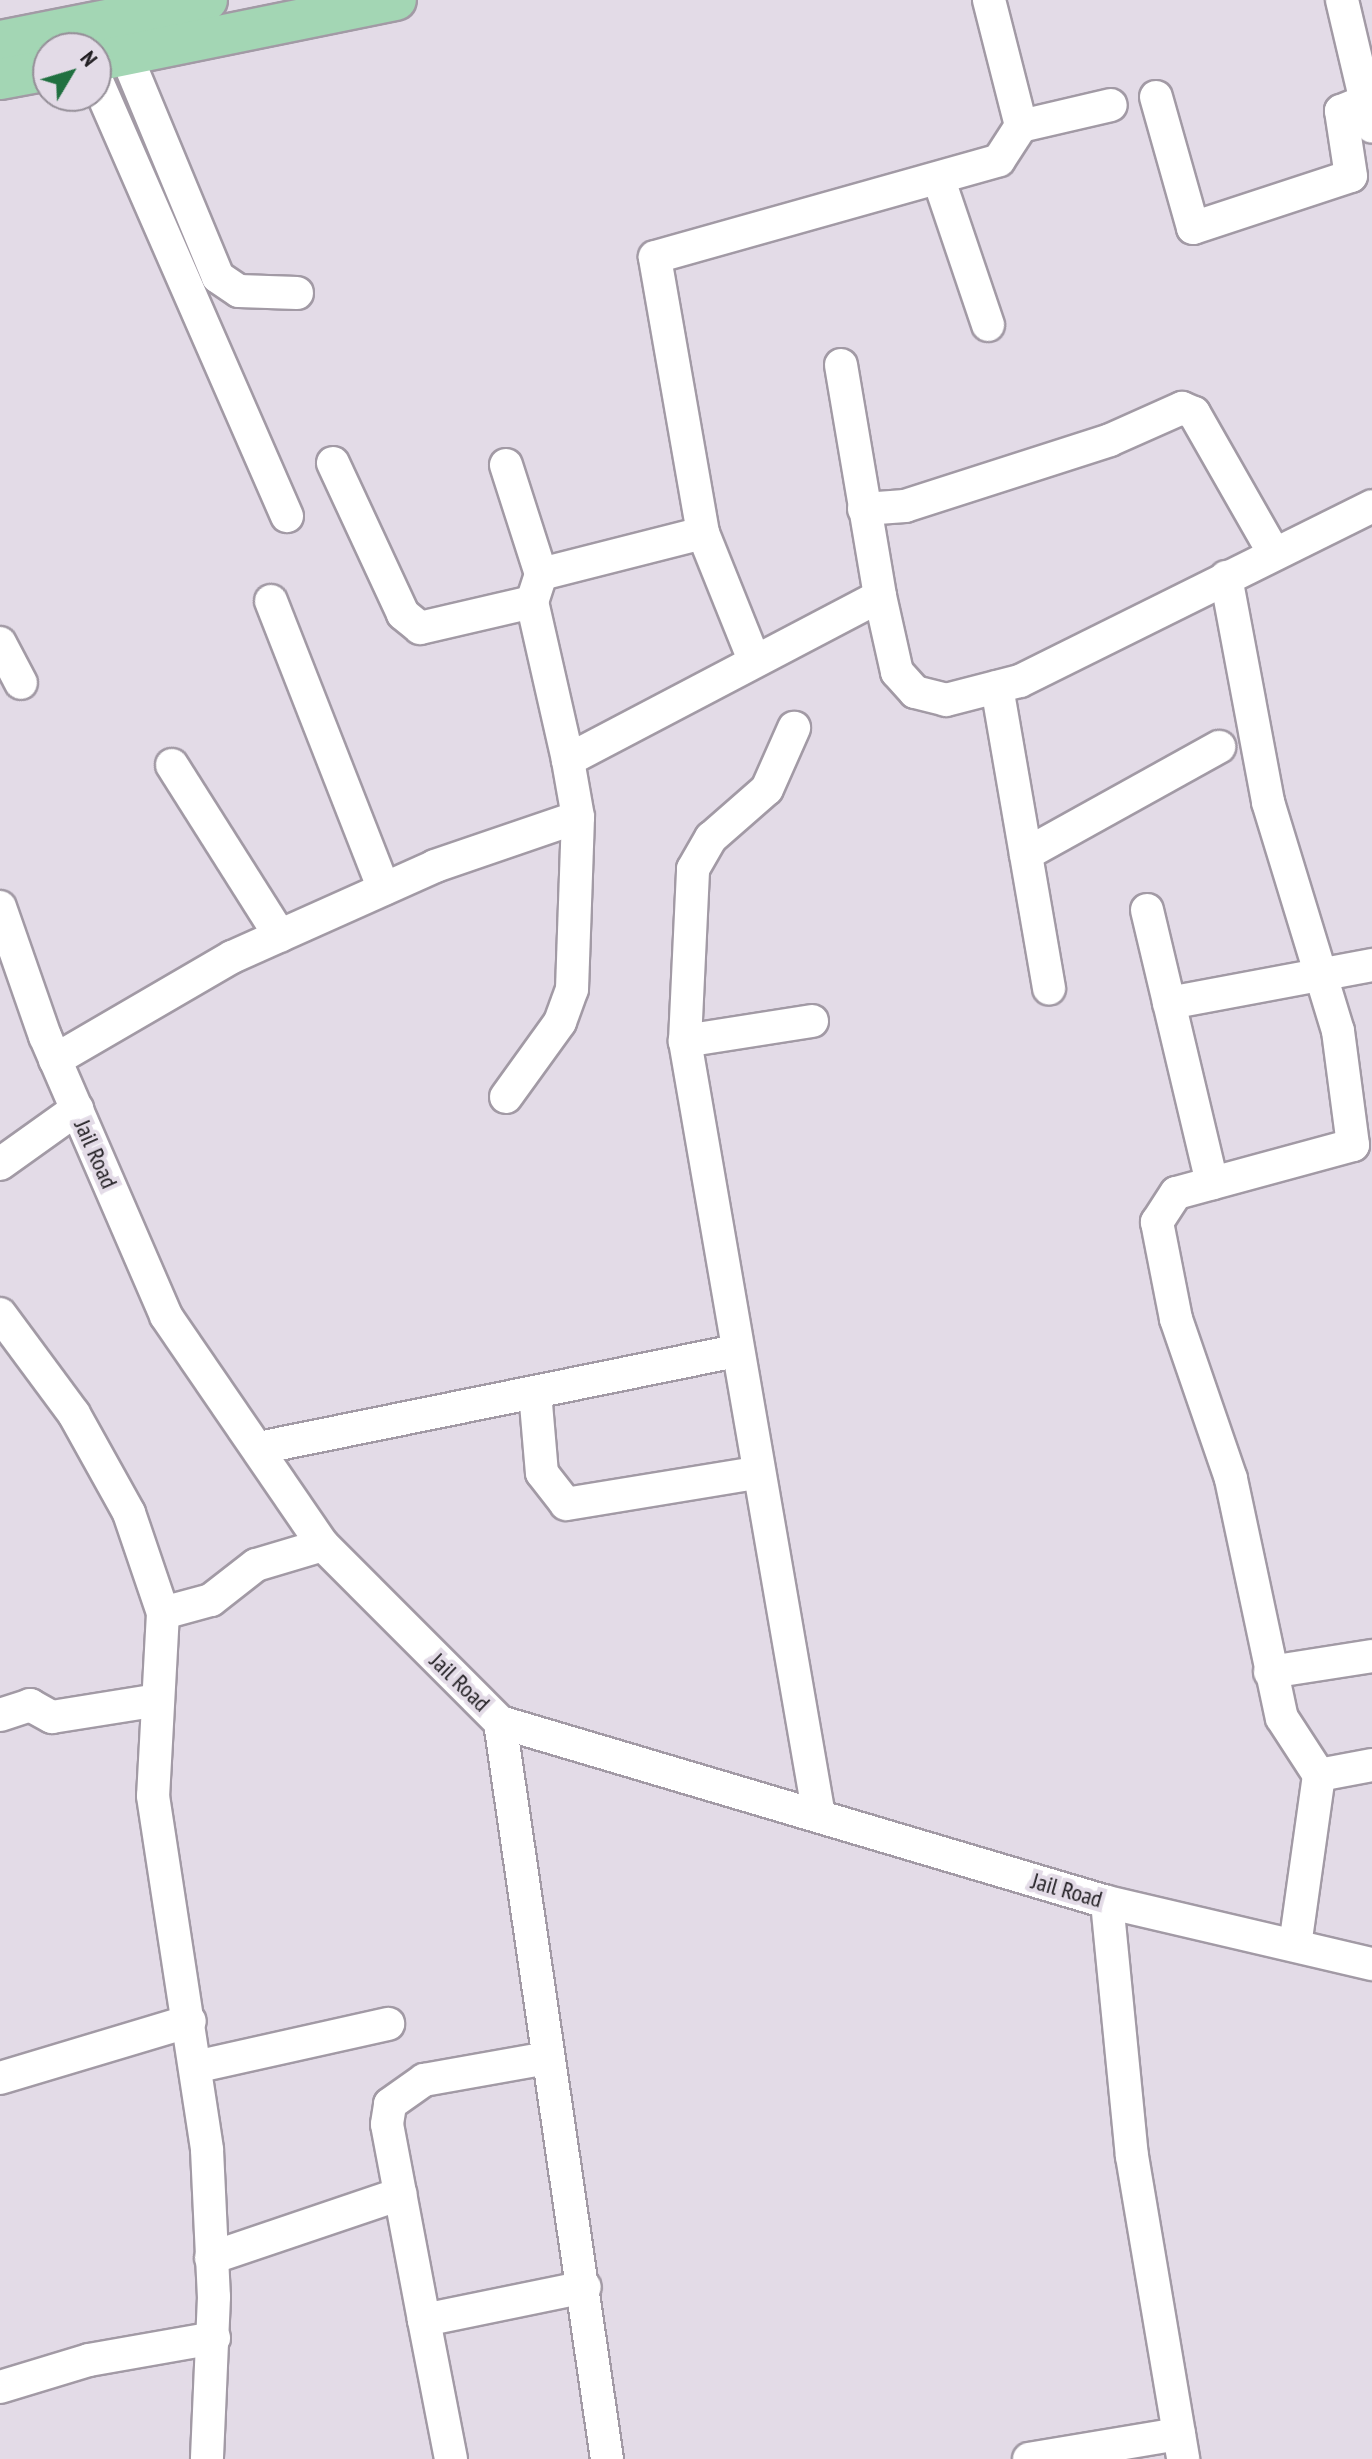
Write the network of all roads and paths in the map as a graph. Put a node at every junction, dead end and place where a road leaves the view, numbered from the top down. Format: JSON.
{"nodes":[{"id":1,"x":207,"y":0,"type":"edge"},
{"id":2,"x":396,"y":0,"type":"edge"},
{"id":3,"x":989,"y":0,"type":"edge"},
{"id":4,"x":1342,"y":0,"type":"edge"},
{"id":5,"x":0,"y":41,"type":"edge"},
{"id":6,"x":1364,"y":60,"type":"edge"},
{"id":7,"x":112,"y":64,"type":"edge"},
{"id":8,"x":32,"y":73,"type":"edge"},
{"id":9,"x":112,"y":76,"type":"edge"},
{"id":10,"x":0,"y":79,"type":"edge"},
{"id":11,"x":112,"y":80,"type":"edge"},
{"id":12,"x":1156,"y":97,"type":"dead end"},
{"id":13,"x":1111,"y":105,"type":"dead end"},
{"id":14,"x":1369,"y":114,"type":"edge"},
{"id":15,"x":1021,"y":126,"type":"junction"},
{"id":16,"x":939,"y":180,"type":"junction"},
{"id":17,"x":297,"y":293,"type":"dead end"},
{"id":18,"x":988,"y":325,"type":"dead end"},
{"id":19,"x":841,"y":365,"type":"dead end"},
{"id":20,"x":333,"y":463,"type":"dead end"},
{"id":21,"x":506,"y":465,"type":"dead end"},
{"id":22,"x":1372,"y":506,"type":"edge"},
{"id":23,"x":864,"y":509,"type":"junction"},
{"id":24,"x":287,"y":516,"type":"dead end"},
{"id":25,"x":703,"y":533,"type":"junction"},
{"id":26,"x":1274,"y":553,"type":"junction"},
{"id":27,"x":1226,"y":577,"type":"junction"},
{"id":28,"x":537,"y":588,"type":"junction"},
{"id":29,"x":880,"y":596,"type":"junction"},
{"id":30,"x":271,"y":601,"type":"dead end"},
{"id":31,"x":0,"y":643,"type":"edge"},
{"id":32,"x":754,"y":660,"type":"junction"},
{"id":33,"x":21,"y":683,"type":"dead end"},
{"id":34,"x":997,"y":687,"type":"junction"},
{"id":35,"x":794,"y":728,"type":"dead end"},
{"id":36,"x":1219,"y":747,"type":"dead end"},
{"id":37,"x":568,"y":760,"type":"junction"},
{"id":38,"x":172,"y":765,"type":"dead end"},
{"id":39,"x":578,"y":817,"type":"junction"},
{"id":40,"x":1026,"y":854,"type":"junction"},
{"id":41,"x":384,"y":889,"type":"junction"},
{"id":42,"x":0,"y":907,"type":"edge"},
{"id":43,"x":1147,"y":910,"type":"dead end"},
{"id":44,"x":280,"y":936,"type":"junction"},
{"id":45,"x":1372,"y":965,"type":"edge"},
{"id":46,"x":1324,"y":973,"type":"junction"},
{"id":47,"x":1049,"y":989,"type":"dead end"},
{"id":48,"x":1169,"y":1003,"type":"junction"},
{"id":49,"x":812,"y":1021,"type":"dead end"},
{"id":50,"x":685,"y":1041,"type":"junction"},
{"id":51,"x":55,"y":1060,"type":"junction"},
{"id":52,"x":506,"y":1097,"type":"dead end"},
{"id":53,"x":77,"y":1109,"type":"junction"},
{"id":54,"x":1362,"y":1146,"type":"edge"},
{"id":55,"x":0,"y":1164,"type":"edge"},
{"id":56,"x":1212,"y":1183,"type":"junction"},
{"id":57,"x":0,"y":1314,"type":"edge"},
{"id":58,"x":734,"y":1351,"type":"junction"},
{"id":59,"x":535,"y":1392,"type":"junction"},
{"id":60,"x":259,"y":1448,"type":"junction"},
{"id":61,"x":756,"y":1473,"type":"junction"},
{"id":62,"x":323,"y":1545,"type":"junction"},
{"id":63,"x":163,"y":1613,"type":"junction"},
{"id":64,"x":1372,"y":1656,"type":"edge"},
{"id":65,"x":1270,"y":1672,"type":"junction"},
{"id":66,"x":158,"y":1700,"type":"junction"},
{"id":67,"x":0,"y":1715,"type":"edge"},
{"id":68,"x":500,"y":1722,"type":"junction"},
{"id":69,"x":1372,"y":1765,"type":"edge"},
{"id":70,"x":1319,"y":1775,"type":"junction"},
{"id":71,"x":819,"y":1816,"type":"junction"},
{"id":72,"x":1107,"y":1902,"type":"junction"},
{"id":73,"x":1295,"y":1945,"type":"junction"},
{"id":74,"x":1372,"y":1964,"type":"edge"},
{"id":75,"x":190,"y":2021,"type":"junction"},
{"id":76,"x":388,"y":2024,"type":"dead end"},
{"id":77,"x":547,"y":2058,"type":"junction"},
{"id":78,"x":195,"y":2067,"type":"junction"},
{"id":79,"x":0,"y":2078,"type":"edge"},
{"id":80,"x":400,"y":2194,"type":"junction"},
{"id":81,"x":211,"y":2258,"type":"junction"},
{"id":82,"x":585,"y":2287,"type":"junction"},
{"id":83,"x":424,"y":2320,"type":"junction"},
{"id":84,"x":214,"y":2338,"type":"junction"},
{"id":85,"x":0,"y":2387,"type":"edge"},
{"id":86,"x":1181,"y":2446,"type":"edge"},
{"id":87,"x":207,"y":2459,"type":"edge"},
{"id":88,"x":451,"y":2459,"type":"edge"},
{"id":89,"x":607,"y":2459,"type":"edge"},
{"id":90,"x":1029,"y":2459,"type":"edge"}],
"edges":[{"from":1,"to":5,"type":"main road"},
{"from":2,"to":7,"type":"main road"},
{"from":3,"to":15,"type":"street"},
{"from":4,"to":6,"type":"street"},
{"from":6,"to":14,"type":"street"},
{"from":8,"to":10,"type":"main road"},
{"from":9,"to":17,"type":"street"},
{"from":11,"to":24,"type":"street"},
{"from":12,"to":14,"type":"street"},
{"from":13,"to":15,"type":"street"},
{"from":15,"to":16,"type":"street"},
{"from":16,"to":18,"type":"street"},
{"from":16,"to":25,"type":"street"},
{"from":19,"to":23,"type":"street"},
{"from":20,"to":28,"type":"street"},
{"from":21,"to":28,"type":"street"},
{"from":22,"to":26,"type":"street"},
{"from":23,"to":26,"type":"street"},
{"from":23,"to":29,"type":"street"},
{"from":25,"to":28,"type":"street"},
{"from":25,"to":32,"type":"street"},
{"from":26,"to":27,"type":"street"},
{"from":27,"to":34,"type":"street"},
{"from":27,"to":46,"type":"street"},
{"from":28,"to":37,"type":"street"},
{"from":29,"to":32,"type":"street"},
{"from":29,"to":34,"type":"street"},
{"from":30,"to":41,"type":"street"},
{"from":31,"to":33,"type":"street"},
{"from":32,"to":37,"type":"street"},
{"from":34,"to":40,"type":"street"},
{"from":35,"to":50,"type":"street"},
{"from":36,"to":40,"type":"street"},
{"from":37,"to":39,"type":"street"},
{"from":38,"to":44,"type":"street"},
{"from":39,"to":41,"type":"street"},
{"from":39,"to":52,"type":"street"},
{"from":40,"to":47,"type":"street"},
{"from":41,"to":44,"type":"street"},
{"from":42,"to":51,"type":"street","name":"Jail Road"},
{"from":43,"to":48,"type":"street"},
{"from":44,"to":51,"type":"street"},
{"from":45,"to":46,"type":"street"},
{"from":46,"to":48,"type":"street"},
{"from":46,"to":54,"type":"street"},
{"from":48,"to":56,"type":"street"},
{"from":49,"to":50,"type":"street"},
{"from":50,"to":58,"type":"street"},
{"from":51,"to":53,"type":"street","name":"Jail Road"},
{"from":53,"to":55,"type":"street"},
{"from":53,"to":60,"type":"street","name":"Jail Road"},
{"from":54,"to":56,"type":"street"},
{"from":56,"to":65,"type":"street"},
{"from":57,"to":63,"type":"street"},
{"from":58,"to":59,"type":"street"},
{"from":58,"to":61,"type":"street"},
{"from":59,"to":60,"type":"street"},
{"from":59,"to":61,"type":"street"},
{"from":60,"to":62,"type":"street","name":"Jail Road"},
{"from":61,"to":71,"type":"street"},
{"from":62,"to":63,"type":"street"},
{"from":62,"to":68,"type":"street","name":"Jail Road"},
{"from":63,"to":66,"type":"street"},
{"from":64,"to":65,"type":"street"},
{"from":65,"to":70,"type":"street"},
{"from":66,"to":67,"type":"street"},
{"from":66,"to":75,"type":"street"},
{"from":68,"to":71,"type":"street","name":"Jail Road"},
{"from":68,"to":77,"type":"street"},
{"from":69,"to":70,"type":"street"},
{"from":70,"to":73,"type":"street"},
{"from":71,"to":72,"type":"street","name":"Jail Road"},
{"from":72,"to":73,"type":"street","name":"Jail Road"},
{"from":72,"to":86,"type":"street"},
{"from":73,"to":74,"type":"street","name":"Jail Road"},
{"from":75,"to":78,"type":"street"},
{"from":75,"to":79,"type":"street"},
{"from":76,"to":78,"type":"street"},
{"from":77,"to":80,"type":"street"},
{"from":77,"to":82,"type":"street"},
{"from":78,"to":81,"type":"street"},
{"from":80,"to":81,"type":"street"},
{"from":80,"to":83,"type":"street"},
{"from":81,"to":84,"type":"street"},
{"from":82,"to":83,"type":"street"},
{"from":82,"to":89,"type":"street"},
{"from":83,"to":88,"type":"street"},
{"from":84,"to":85,"type":"street"},
{"from":84,"to":87,"type":"street"},
{"from":86,"to":90,"type":"street"}]}
